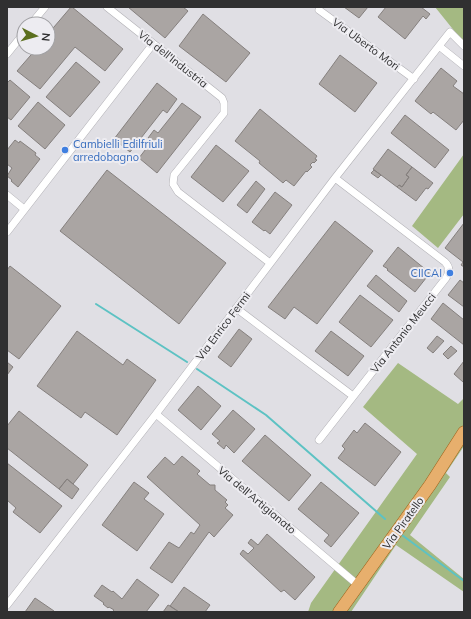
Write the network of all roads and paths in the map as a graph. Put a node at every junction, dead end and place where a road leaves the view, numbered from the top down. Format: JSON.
{"nodes":[{"id":1,"x":45,"y":7,"type":"edge"},
{"id":2,"x":107,"y":7,"type":"edge"},
{"id":3,"x":319,"y":10,"type":"dead end"},
{"id":4,"x":38,"y":16,"type":"edge"},
{"id":5,"x":16,"y":43,"type":"edge"},
{"id":6,"x":153,"y":44,"type":"junction"},
{"id":7,"x":439,"y":46,"type":"junction"},
{"id":8,"x":464,"y":46,"type":"edge"},
{"id":9,"x":7,"y":54,"type":"edge"},
{"id":10,"x":464,"y":66,"type":"edge"},
{"id":11,"x":414,"y":79,"type":"junction"},
{"id":12,"x":334,"y":178,"type":"junction"},
{"id":13,"x":7,"y":195,"type":"edge"},
{"id":14,"x":24,"y":209,"type":"junction"},
{"id":15,"x":7,"y":232,"type":"edge"},
{"id":16,"x":270,"y":263,"type":"junction"},
{"id":17,"x":236,"y":308,"type":"junction"},
{"id":18,"x":353,"y":396,"type":"junction"},
{"id":19,"x":156,"y":414,"type":"junction"},
{"id":20,"x":464,"y":432,"type":"edge"},
{"id":21,"x":319,"y":440,"type":"dead end"},
{"id":22,"x":358,"y":585,"type":"junction"},
{"id":23,"x":7,"y":605,"type":"edge"},
{"id":24,"x":339,"y":612,"type":"edge"}],
"edges":[{"from":1,"to":4,"type":"street"},
{"from":2,"to":6,"type":"street","name":"Via dell'Industria"},
{"from":3,"to":11,"type":"street","name":"Via Uberto Mori"},
{"from":5,"to":9,"type":"street"},
{"from":6,"to":14,"type":"street"},
{"from":6,"to":16,"type":"street","name":"Via dell'Industria"},
{"from":7,"to":8,"type":"street","name":"Via Enrico Fermi"},
{"from":7,"to":10,"type":"street"},
{"from":7,"to":11,"type":"street","name":"Via Enrico Fermi"},
{"from":11,"to":12,"type":"street","name":"Via Enrico Fermi"},
{"from":12,"to":16,"type":"street","name":"Via Enrico Fermi"},
{"from":12,"to":18,"type":"street","name":"Via Antonio Meucci"},
{"from":13,"to":14,"type":"street"},
{"from":14,"to":15,"type":"street"},
{"from":16,"to":17,"type":"street","name":"Via Enrico Fermi"},
{"from":17,"to":18,"type":"street"},
{"from":17,"to":19,"type":"street","name":"Via Enrico Fermi"},
{"from":18,"to":21,"type":"street"},
{"from":19,"to":22,"type":"street","name":"Via dell'Artigianato"},
{"from":19,"to":23,"type":"street","name":"Via Enrico Fermi"},
{"from":20,"to":22,"type":"main road","name":"Via Piratello"},
{"from":22,"to":24,"type":"main road","name":"Via Piratello"}]}
